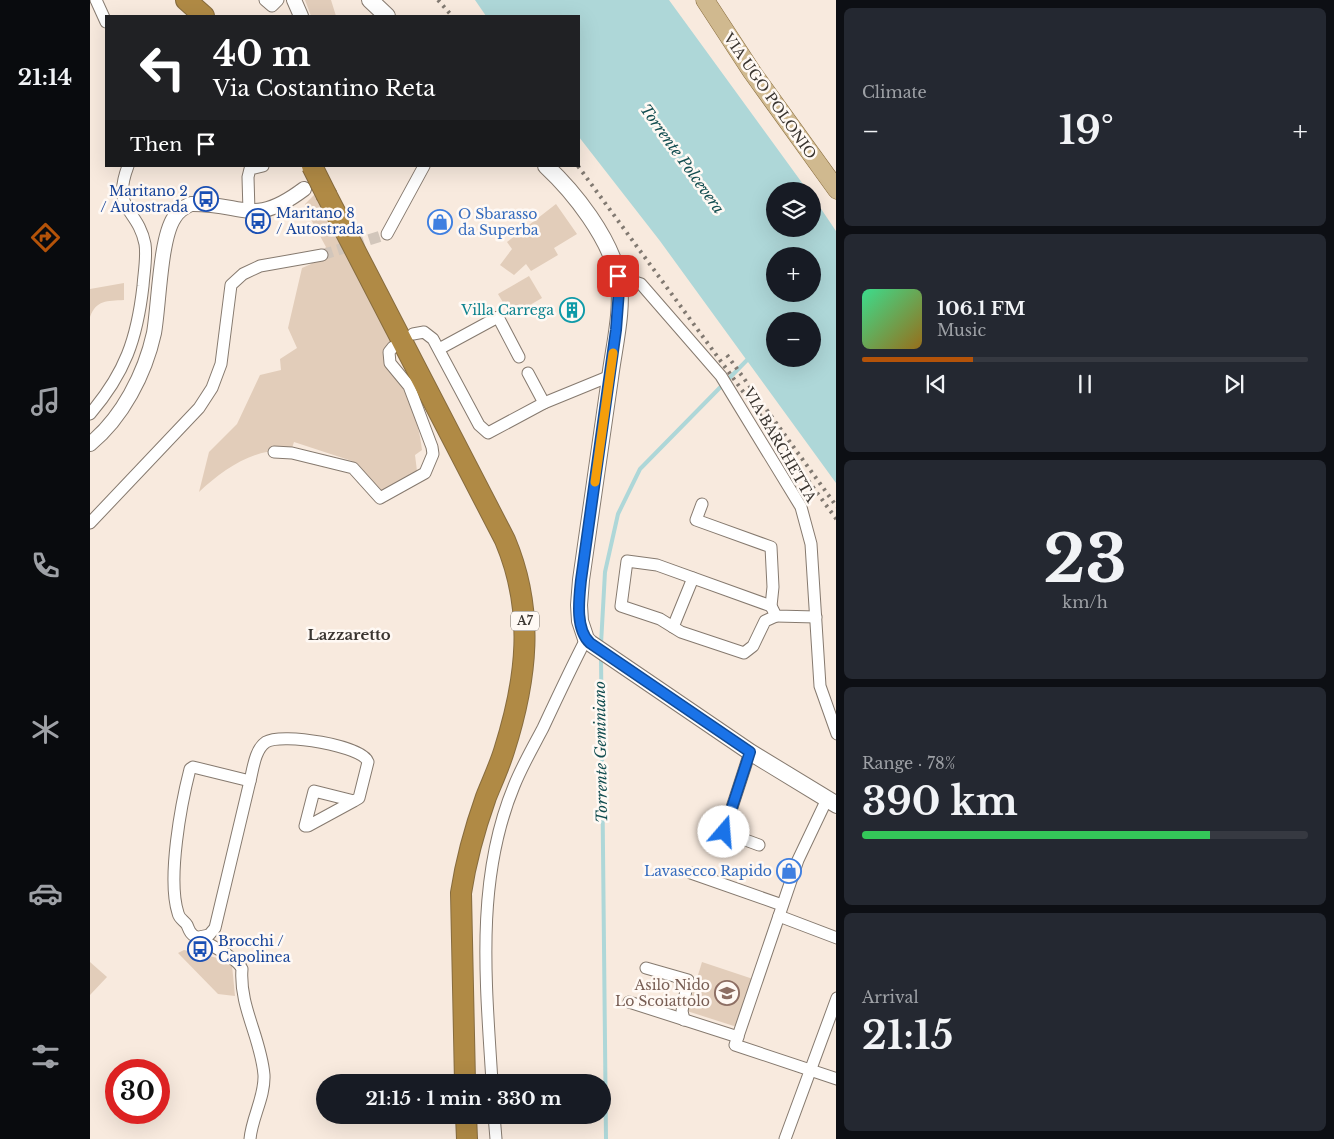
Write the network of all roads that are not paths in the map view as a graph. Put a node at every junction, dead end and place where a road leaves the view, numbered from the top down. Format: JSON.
{"nodes":[{"id":1,"x":96,"y":0,"type":"edge"},
{"id":2,"x":186,"y":0,"type":"edge"},
{"id":3,"x":265,"y":0,"type":"edge"},
{"id":4,"x":278,"y":0,"type":"edge"},
{"id":5,"x":294,"y":0,"type":"edge"},
{"id":6,"x":370,"y":0,"type":"edge"},
{"id":7,"x":705,"y":0,"type":"edge"},
{"id":8,"x":203,"y":15,"type":"edge"},
{"id":9,"x":301,"y":15,"type":"edge"},
{"id":10,"x":386,"y":15,"type":"edge"},
{"id":11,"x":105,"y":20,"type":"edge"},
{"id":12,"x":128,"y":167,"type":"edge"},
{"id":13,"x":259,"y":167,"type":"edge"},
{"id":14,"x":312,"y":167,"type":"edge"},
{"id":15,"x":423,"y":167,"type":"edge"},
{"id":16,"x":547,"y":167,"type":"edge"},
{"id":17,"x":304,"y":190,"type":"dead end"},
{"id":18,"x":836,"y":190,"type":"edge"},
{"id":19,"x":249,"y":212,"type":"junction"},
{"id":20,"x":387,"y":234,"type":"tunnel mouth"},
{"id":21,"x":322,"y":255,"type":"tunnel mouth"},
{"id":22,"x":618,"y":276,"type":"junction"},
{"id":23,"x":413,"y":334,"type":"dead end"},
{"id":24,"x":393,"y":347,"type":"dead end"},
{"id":25,"x":439,"y":349,"type":"junction"},
{"id":26,"x":519,"y":357,"type":"dead end"},
{"id":27,"x":528,"y":373,"type":"dead end"},
{"id":28,"x":610,"y":376,"type":"junction"},
{"id":29,"x":544,"y":404,"type":"junction"},
{"id":30,"x":90,"y":414,"type":"edge"},
{"id":31,"x":90,"y":444,"type":"edge"},
{"id":32,"x":274,"y":452,"type":"dead end"},
{"id":33,"x":702,"y":504,"type":"dead end"},
{"id":34,"x":90,"y":523,"type":"edge"},
{"id":35,"x":693,"y":578,"type":"junction"},
{"id":36,"x":771,"y":606,"type":"junction"},
{"id":37,"x":776,"y":616,"type":"junction"},
{"id":38,"x":816,"y":617,"type":"junction"},
{"id":39,"x":673,"y":627,"type":"junction"},
{"id":40,"x":588,"y":641,"type":"junction"},
{"id":41,"x":836,"y":734,"type":"edge"},
{"id":42,"x":750,"y":752,"type":"junction"},
{"id":43,"x":250,"y":781,"type":"junction"},
{"id":44,"x":354,"y":801,"type":"dead end"},
{"id":45,"x":832,"y":802,"type":"edge"},
{"id":46,"x":759,"y":845,"type":"dead end"},
{"id":47,"x":691,"y":873,"type":"dead end"},
{"id":48,"x":781,"y":911,"type":"junction"},
{"id":49,"x":199,"y":937,"type":"junction"},
{"id":50,"x":836,"y":938,"type":"edge"},
{"id":51,"x":646,"y":968,"type":"dead end"},
{"id":52,"x":629,"y":1002,"type":"dead end"},
{"id":53,"x":836,"y":1003,"type":"edge"},
{"id":54,"x":684,"y":1020,"type":"junction"},
{"id":55,"x":738,"y":1037,"type":"junction"},
{"id":56,"x":811,"y":1071,"type":"junction"},
{"id":57,"x":465,"y":1074,"type":"edge"},
{"id":58,"x":492,"y":1074,"type":"edge"},
{"id":59,"x":836,"y":1080,"type":"edge"},
{"id":60,"x":466,"y":1124,"type":"edge"},
{"id":61,"x":495,"y":1124,"type":"edge"},
{"id":62,"x":250,"y":1139,"type":"edge"},
{"id":63,"x":467,"y":1139,"type":"edge"},
{"id":64,"x":496,"y":1139,"type":"edge"},
{"id":65,"x":785,"y":1139,"type":"edge"}],
"edges":[{"from":1,"to":11,"type":"street"},
{"from":2,"to":8,"type":"highway"},
{"from":3,"to":4,"type":"street"},
{"from":5,"to":9,"type":"street"},
{"from":6,"to":10,"type":"main road"},
{"from":7,"to":18,"type":"main road","name":"VIA UGO POLONIO"},
{"from":12,"to":30,"type":"street"},
{"from":13,"to":19,"type":"street"},
{"from":14,"to":57,"type":"highway","number":"A7","bridge":true},
{"from":15,"to":20,"type":"street"},
{"from":16,"to":22,"type":"main road"},
{"from":17,"to":19,"type":"street"},
{"from":19,"to":31,"type":"street"},
{"from":21,"to":34,"type":"street"},
{"from":22,"to":28,"type":"main road"},
{"from":22,"to":38,"type":"street","name":"VIA BARCHETTA"},
{"from":23,"to":25,"type":"street"},
{"from":24,"to":32,"type":"street"},
{"from":25,"to":26,"type":"street"},
{"from":25,"to":29,"type":"street"},
{"from":27,"to":29,"type":"street"},
{"from":28,"to":29,"type":"street"},
{"from":28,"to":40,"type":"main road"},
{"from":33,"to":36,"type":"street"},
{"from":35,"to":36,"type":"street"},
{"from":35,"to":39,"type":"street"},
{"from":35,"to":39,"type":"street"},
{"from":36,"to":37,"type":"street"},
{"from":37,"to":38,"type":"street"},
{"from":37,"to":39,"type":"street"},
{"from":38,"to":41,"type":"street","name":"VIA BARCHETTA"},
{"from":40,"to":42,"type":"main road"},
{"from":40,"to":58,"type":"street"},
{"from":42,"to":45,"type":"main road"},
{"from":42,"to":46,"type":"street"},
{"from":43,"to":44,"type":"street"},
{"from":43,"to":49,"type":"street"},
{"from":43,"to":49,"type":"street"},
{"from":45,"to":48,"type":"street"},
{"from":47,"to":48,"type":"street"},
{"from":48,"to":50,"type":"street"},
{"from":48,"to":55,"type":"street"},
{"from":49,"to":62,"type":"street"},
{"from":51,"to":54,"type":"street"},
{"from":52,"to":54,"type":"street"},
{"from":53,"to":56,"type":"street"},
{"from":54,"to":55,"type":"street"},
{"from":55,"to":56,"type":"street"},
{"from":56,"to":59,"type":"street"},
{"from":56,"to":65,"type":"street"},
{"from":60,"to":63,"type":"highway"},
{"from":61,"to":64,"type":"street"}]}
